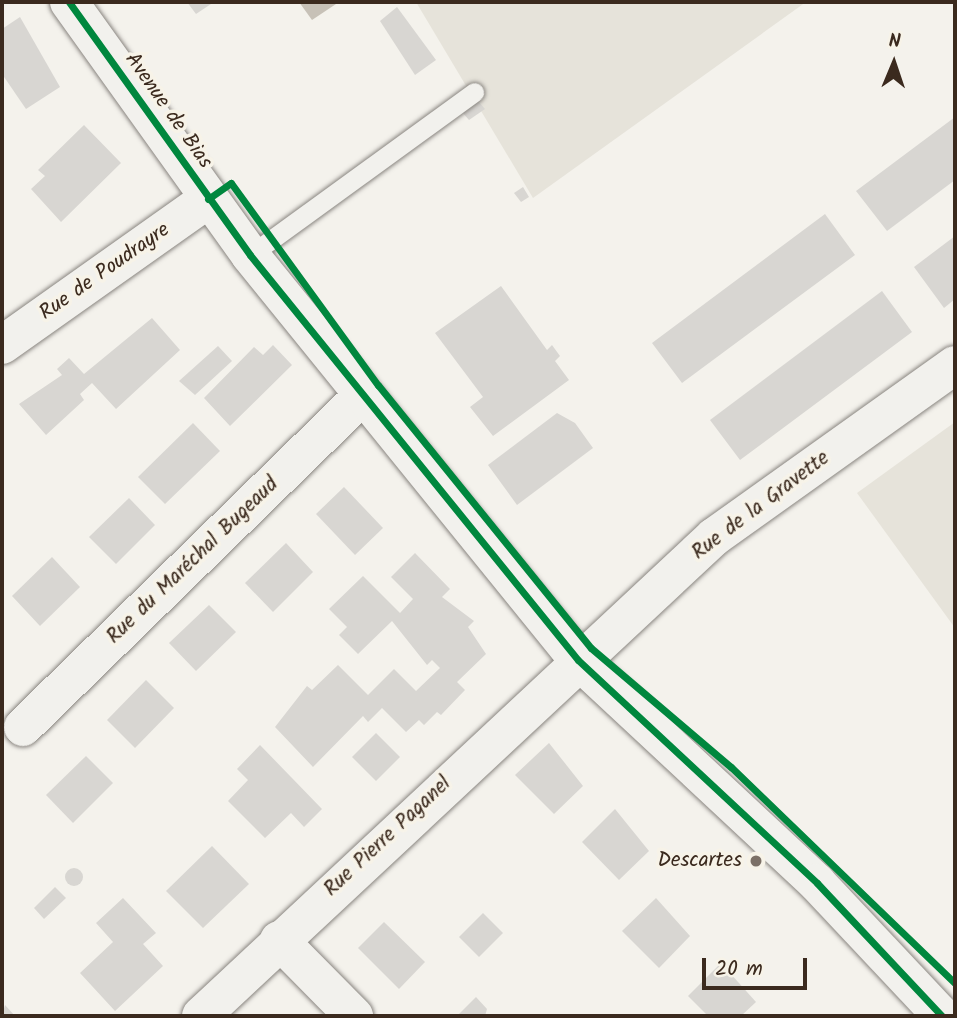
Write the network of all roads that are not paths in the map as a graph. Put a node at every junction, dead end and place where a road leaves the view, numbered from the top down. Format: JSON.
{"nodes":[{"id":1,"x":69,"y":2,"type":"edge"},
{"id":2,"x":474,"y":92,"type":"dead end"},
{"id":3,"x":208,"y":199,"type":"junction"},
{"id":4,"x":250,"y":255,"type":"junction"},
{"id":5,"x":2,"y":345,"type":"edge"},
{"id":6,"x":955,"y":365,"type":"edge"},
{"id":7,"x":363,"y":395,"type":"junction"},
{"id":8,"x":578,"y":660,"type":"junction"},
{"id":9,"x":23,"y":727,"type":"dead end"},
{"id":10,"x":279,"y":940,"type":"junction"},
{"id":11,"x":201,"y":1016,"type":"edge"},
{"id":12,"x":354,"y":1016,"type":"edge"},
{"id":13,"x":942,"y":1016,"type":"edge"}],
"edges":[{"from":1,"to":3,"type":"street","name":"Avenue de Bias"},
{"from":2,"to":4,"type":"lane"},
{"from":3,"to":4,"type":"street","name":"Avenue de Bias"},
{"from":3,"to":5,"type":"street","name":"Rue de Poudrayre"},
{"from":4,"to":7,"type":"street","name":"Avenue de Bias"},
{"from":6,"to":8,"type":"street","name":"Rue de la Gravette"},
{"from":7,"to":8,"type":"street","name":"Avenue de Bias"},
{"from":7,"to":9,"type":"street","name":"Rue du Maréchal Bugeaud"},
{"from":8,"to":10,"type":"street","name":"Rue Pierre Paganel"},
{"from":8,"to":13,"type":"street","name":"Avenue de Bias"},
{"from":10,"to":11,"type":"street","name":"Rue Pierre Paganel"},
{"from":10,"to":12,"type":"street"}]}
